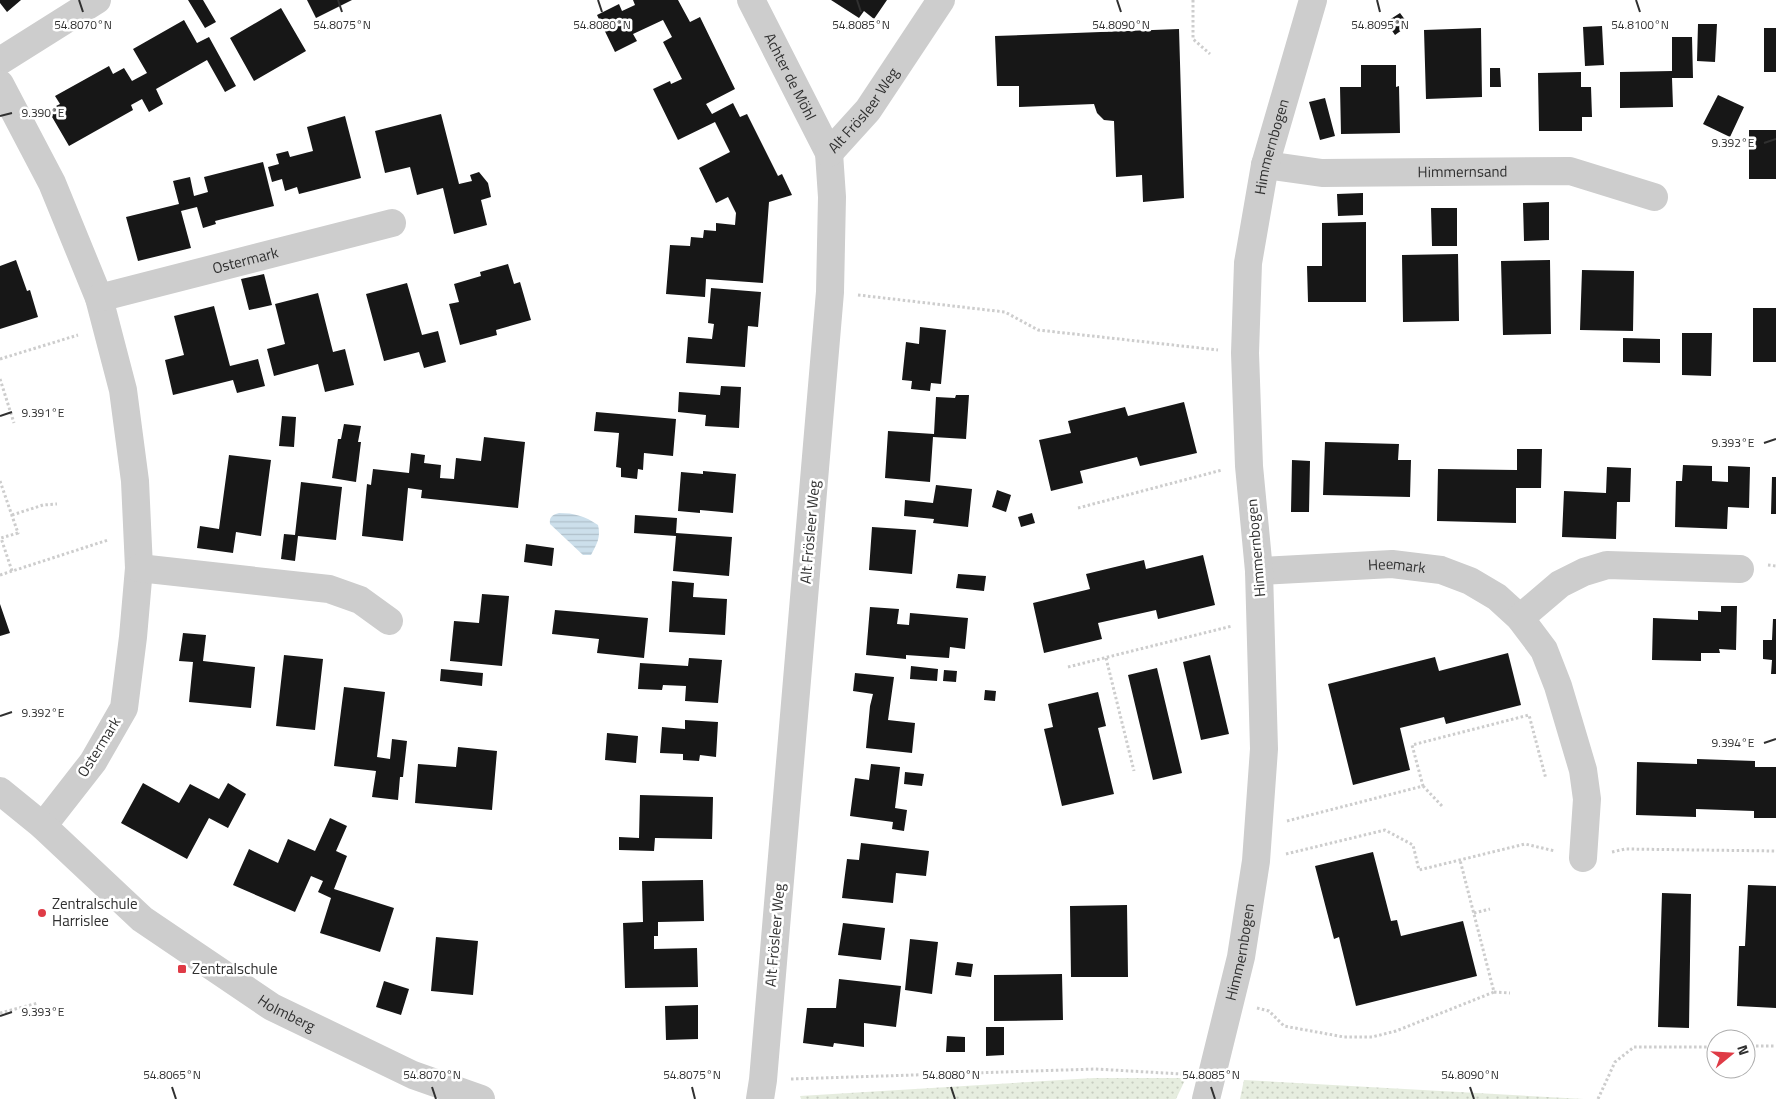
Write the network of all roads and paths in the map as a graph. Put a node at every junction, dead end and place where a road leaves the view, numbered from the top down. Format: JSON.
{"nodes":[{"id":1,"x":97,"y":0,"type":"edge"},
{"id":2,"x":751,"y":0,"type":"edge"},
{"id":3,"x":941,"y":0,"type":"edge"},
{"id":4,"x":1193,"y":0,"type":"edge"},
{"id":5,"x":1312,"y":0,"type":"edge"},
{"id":6,"x":1210,"y":54,"type":"dead end"},
{"id":7,"x":0,"y":61,"type":"edge"},
{"id":8,"x":0,"y":84,"type":"edge"},
{"id":9,"x":829,"y":153,"type":"junction"},
{"id":10,"x":1266,"y":165,"type":"junction"},
{"id":11,"x":1654,"y":197,"type":"dead end"},
{"id":12,"x":392,"y":224,"type":"dead end"},
{"id":13,"x":830,"y":292,"type":"junction"},
{"id":14,"x":99,"y":298,"type":"junction"},
{"id":15,"x":106,"y":326,"type":"junction"},
{"id":16,"x":1244,"y":352,"type":"junction"},
{"id":17,"x":0,"y":358,"type":"edge"},
{"id":18,"x":0,"y":379,"type":"edge"},
{"id":19,"x":14,"y":423,"type":"dead end"},
{"id":20,"x":1249,"y":466,"type":"junction"},
{"id":21,"x":0,"y":480,"type":"edge"},
{"id":22,"x":57,"y":504,"type":"dead end"},
{"id":23,"x":1078,"y":508,"type":"dead end"},
{"id":24,"x":12,"y":515,"type":"junction"},
{"id":25,"x":137,"y":530,"type":"junction"},
{"id":26,"x":139,"y":568,"type":"junction"},
{"id":27,"x":1740,"y":569,"type":"dead end"},
{"id":28,"x":12,"y":571,"type":"junction"},
{"id":29,"x":1259,"y":571,"type":"junction"},
{"id":30,"x":0,"y":575,"type":"edge"},
{"id":31,"x":1520,"y":618,"type":"junction"},
{"id":32,"x":388,"y":621,"type":"dead end"},
{"id":33,"x":1261,"y":627,"type":"junction"},
{"id":34,"x":1106,"y":658,"type":"junction"},
{"id":35,"x":1068,"y":667,"type":"dead end"},
{"id":36,"x":1134,"y":771,"type":"dead end"},
{"id":37,"x":1546,"y":779,"type":"dead end"},
{"id":38,"x":1423,"y":786,"type":"junction"},
{"id":39,"x":0,"y":791,"type":"edge"},
{"id":40,"x":1442,"y":806,"type":"dead end"},
{"id":41,"x":1258,"y":814,"type":"junction"},
{"id":42,"x":43,"y":826,"type":"junction"},
{"id":43,"x":1776,"y":851,"type":"edge"},
{"id":44,"x":1583,"y":858,"type":"junction"},
{"id":45,"x":1460,"y":860,"type":"junction"},
{"id":46,"x":1256,"y":862,"type":"junction"},
{"id":47,"x":1490,"y":909,"type":"dead end"},
{"id":48,"x":1474,"y":913,"type":"junction"},
{"id":49,"x":1494,"y":992,"type":"junction"},
{"id":50,"x":1510,"y":993,"type":"dead end"},
{"id":51,"x":1230,"y":1001,"type":"junction"},
{"id":52,"x":38,"y":1003,"type":"dead end"},
{"id":53,"x":0,"y":1012,"type":"edge"},
{"id":54,"x":1706,"y":1046,"type":"edge"},
{"id":55,"x":1756,"y":1046,"type":"edge"},
{"id":56,"x":1776,"y":1046,"type":"edge"},
{"id":57,"x":1209,"y":1087,"type":"edge"},
{"id":58,"x":761,"y":1089,"type":"edge"},
{"id":59,"x":481,"y":1099,"type":"edge"},
{"id":60,"x":1598,"y":1099,"type":"edge"}],
"edges":[{"from":1,"to":7,"type":"street"},
{"from":2,"to":9,"type":"street","name":"Achter de Möhl"},
{"from":3,"to":9,"type":"street","name":"Alt Frösleer Weg"},
{"from":4,"to":6,"type":"path"},
{"from":5,"to":10,"type":"street","name":"Himmernbogen"},
{"from":8,"to":14,"type":"street","name":"Ostermark"},
{"from":9,"to":13,"type":"street","name":"Alt Frösleer Weg"},
{"from":10,"to":11,"type":"street","name":"Himmernsand"},
{"from":10,"to":16,"type":"street","name":"Himmernbogen"},
{"from":12,"to":14,"type":"street","name":"Ostermark"},
{"from":13,"to":16,"type":"path"},
{"from":13,"to":58,"type":"street","name":"Alt Frösleer Weg"},
{"from":14,"to":15,"type":"street","name":"Ostermark"},
{"from":15,"to":17,"type":"path"},
{"from":15,"to":25,"type":"street","name":"Ostermark"},
{"from":16,"to":20,"type":"street","name":"Himmernbogen"},
{"from":18,"to":19,"type":"path"},
{"from":20,"to":23,"type":"path"},
{"from":20,"to":29,"type":"street","name":"Himmernbogen"},
{"from":21,"to":24,"type":"path"},
{"from":22,"to":24,"type":"path"},
{"from":24,"to":28,"type":"path"},
{"from":25,"to":26,"type":"street","name":"Ostermark"},
{"from":25,"to":28,"type":"path"},
{"from":26,"to":32,"type":"street"},
{"from":26,"to":42,"type":"street","name":"Ostermark"},
{"from":27,"to":31,"type":"street"},
{"from":28,"to":30,"type":"path"},
{"from":29,"to":31,"type":"street","name":"Heemark"},
{"from":29,"to":33,"type":"street","name":"Himmernbogen"},
{"from":31,"to":44,"type":"street","name":"Heemark"},
{"from":33,"to":34,"type":"path"},
{"from":33,"to":41,"type":"street","name":"Himmernbogen"},
{"from":34,"to":35,"type":"path"},
{"from":34,"to":36,"type":"path"},
{"from":37,"to":38,"type":"path"},
{"from":38,"to":40,"type":"path"},
{"from":38,"to":41,"type":"path"},
{"from":39,"to":42,"type":"street","name":"Holmberg"},
{"from":41,"to":46,"type":"street","name":"Himmernbogen"},
{"from":42,"to":59,"type":"street","name":"Holmberg"},
{"from":43,"to":44,"type":"path"},
{"from":44,"to":45,"type":"path"},
{"from":45,"to":46,"type":"path"},
{"from":45,"to":48,"type":"path"},
{"from":46,"to":51,"type":"street","name":"Himmernbogen"},
{"from":47,"to":48,"type":"path"},
{"from":48,"to":49,"type":"path"},
{"from":49,"to":50,"type":"path"},
{"from":49,"to":51,"type":"path"},
{"from":51,"to":57,"type":"street","name":"Himmernbogen"},
{"from":52,"to":53,"type":"path"},
{"from":54,"to":60,"type":"path"},
{"from":55,"to":56,"type":"path"},
{"from":57,"to":58,"type":"path"}]}
